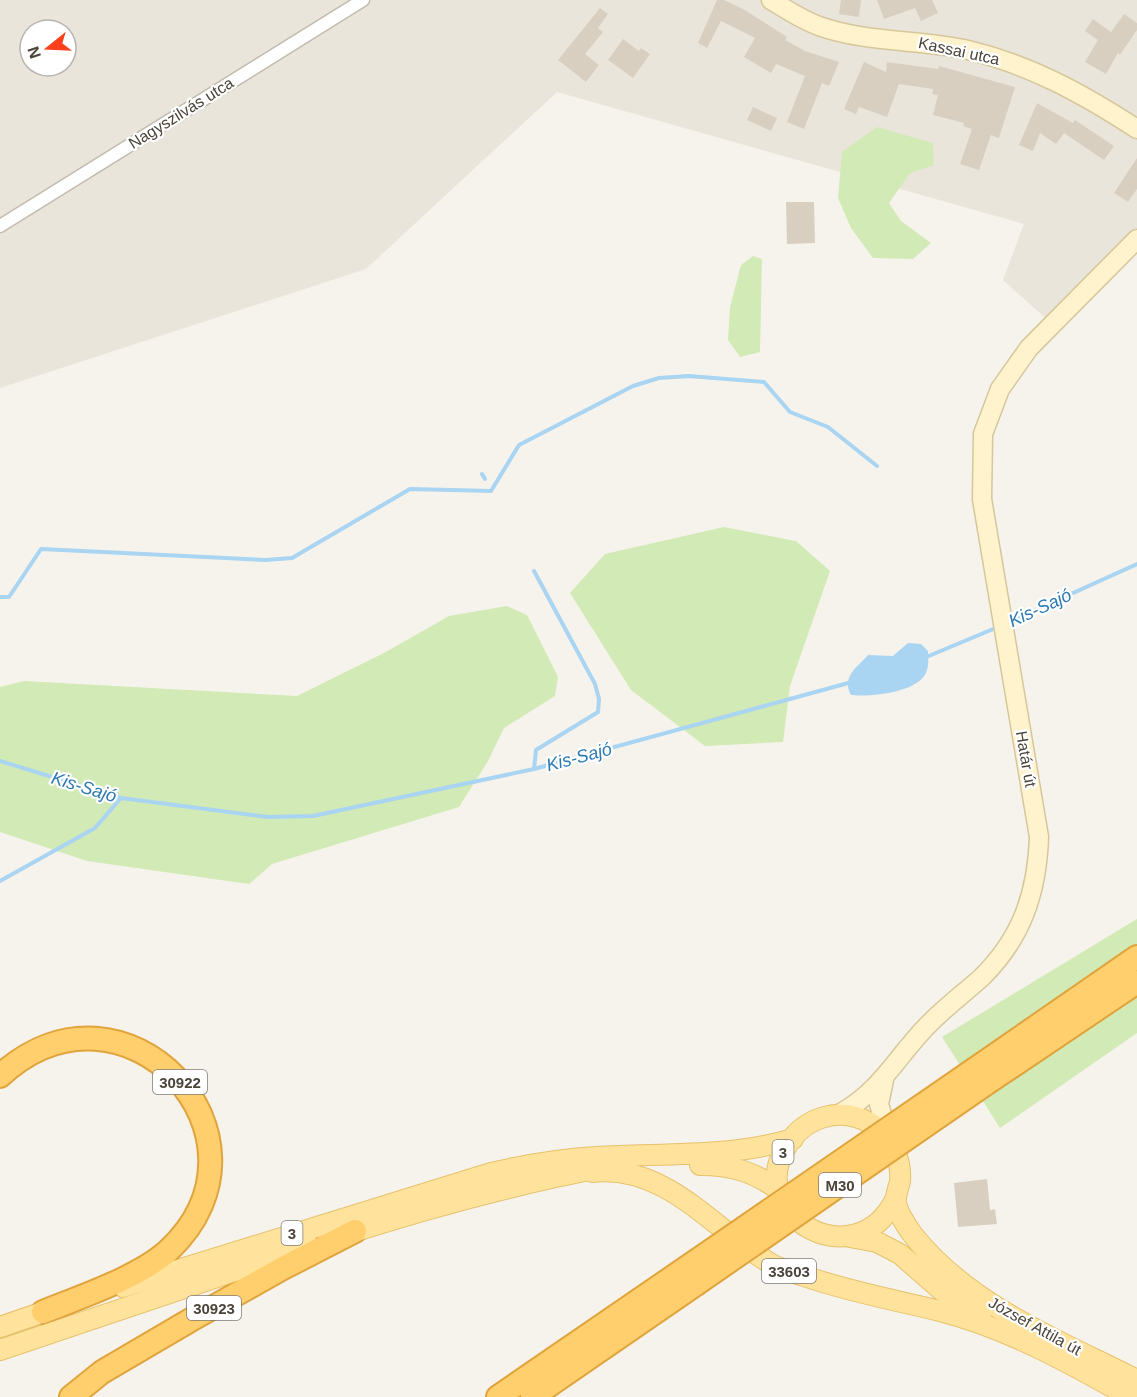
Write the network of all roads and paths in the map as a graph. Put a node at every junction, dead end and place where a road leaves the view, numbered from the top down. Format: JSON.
{"nodes":[{"id":1,"x":363,"y":0,"type":"edge"},
{"id":2,"x":771,"y":0,"type":"edge"},
{"id":3,"x":1137,"y":129,"type":"edge"},
{"id":4,"x":0,"y":226,"type":"edge"},
{"id":5,"x":1137,"y":239,"type":"edge"},
{"id":6,"x":1137,"y":957,"type":"edge"},
{"id":7,"x":1137,"y":982,"type":"edge"},
{"id":8,"x":0,"y":1076,"type":"edge"},
{"id":9,"x":980,"y":1077,"type":"junction"},
{"id":10,"x":884,"y":1080,"type":"junction"},
{"id":11,"x":839,"y":1114,"type":"junction"},
{"id":12,"x":793,"y":1139,"type":"junction"},
{"id":13,"x":891,"y":1144,"type":"junction"},
{"id":14,"x":597,"y":1171,"type":"joint"},
{"id":15,"x":561,"y":1175,"type":"junction"},
{"id":16,"x":780,"y":1191,"type":"junction"},
{"id":17,"x":895,"y":1200,"type":"junction"},
{"id":18,"x":355,"y":1231,"type":"junction"},
{"id":19,"x":847,"y":1236,"type":"junction"},
{"id":20,"x":691,"y":1276,"type":"junction"},
{"id":21,"x":43,"y":1312,"type":"junction"},
{"id":22,"x":0,"y":1327,"type":"edge"},
{"id":23,"x":1000,"y":1332,"type":"junction"},
{"id":24,"x":0,"y":1350,"type":"edge"},
{"id":25,"x":1137,"y":1380,"type":"edge"},
{"id":26,"x":71,"y":1397,"type":"edge"},
{"id":27,"x":498,"y":1397,"type":"edge"},
{"id":28,"x":532,"y":1397,"type":"edge"},
{"id":29,"x":1130,"y":1397,"type":"edge"}],
"edges":[{"from":1,"to":4,"type":"street","name":"Nagyszilvás utca"},
{"from":2,"to":3,"type":"main road","name":"Kassai utca"},
{"from":5,"to":10,"type":"main road","name":"Határ út"},
{"from":6,"to":9,"type":"highway","number":"M30"},
{"from":7,"to":9,"type":"highway","number":"M30"},
{"from":8,"to":21,"type":"highway","number":"30922"},
{"from":9,"to":20,"type":"highway","number":"M30","bridge":true},
{"from":10,"to":11,"type":"main road","name":"Határ út"},
{"from":10,"to":13,"type":"main road"},
{"from":11,"to":12,"type":"main road","number":"3"},
{"from":11,"to":13,"type":"main road","number":"3"},
{"from":12,"to":16,"type":"main road","number":"3"},
{"from":12,"to":21,"type":"main road","number":"3"},
{"from":13,"to":17,"type":"main road","number":"3"},
{"from":14,"to":15,"type":"main road","number":"3"},
{"from":14,"to":23,"type":"main road","number":"33603"},
{"from":15,"to":16,"type":"main road","number":"3"},
{"from":15,"to":18,"type":"main road","number":"3"},
{"from":16,"to":19,"type":"main road","number":"3"},
{"from":17,"to":19,"type":"main road","number":"3"},
{"from":17,"to":25,"type":"main road","name":"József Attila út"},
{"from":18,"to":24,"type":"main road","number":"3"},
{"from":18,"to":26,"type":"highway","number":"30923"},
{"from":19,"to":23,"type":"main road","number":"3"},
{"from":20,"to":27,"type":"highway","number":"M30"},
{"from":20,"to":28,"type":"highway","number":"M30"},
{"from":21,"to":22,"type":"main road","number":"3"},
{"from":23,"to":29,"type":"main road","name":"József Attila út","number":"3"}]}
